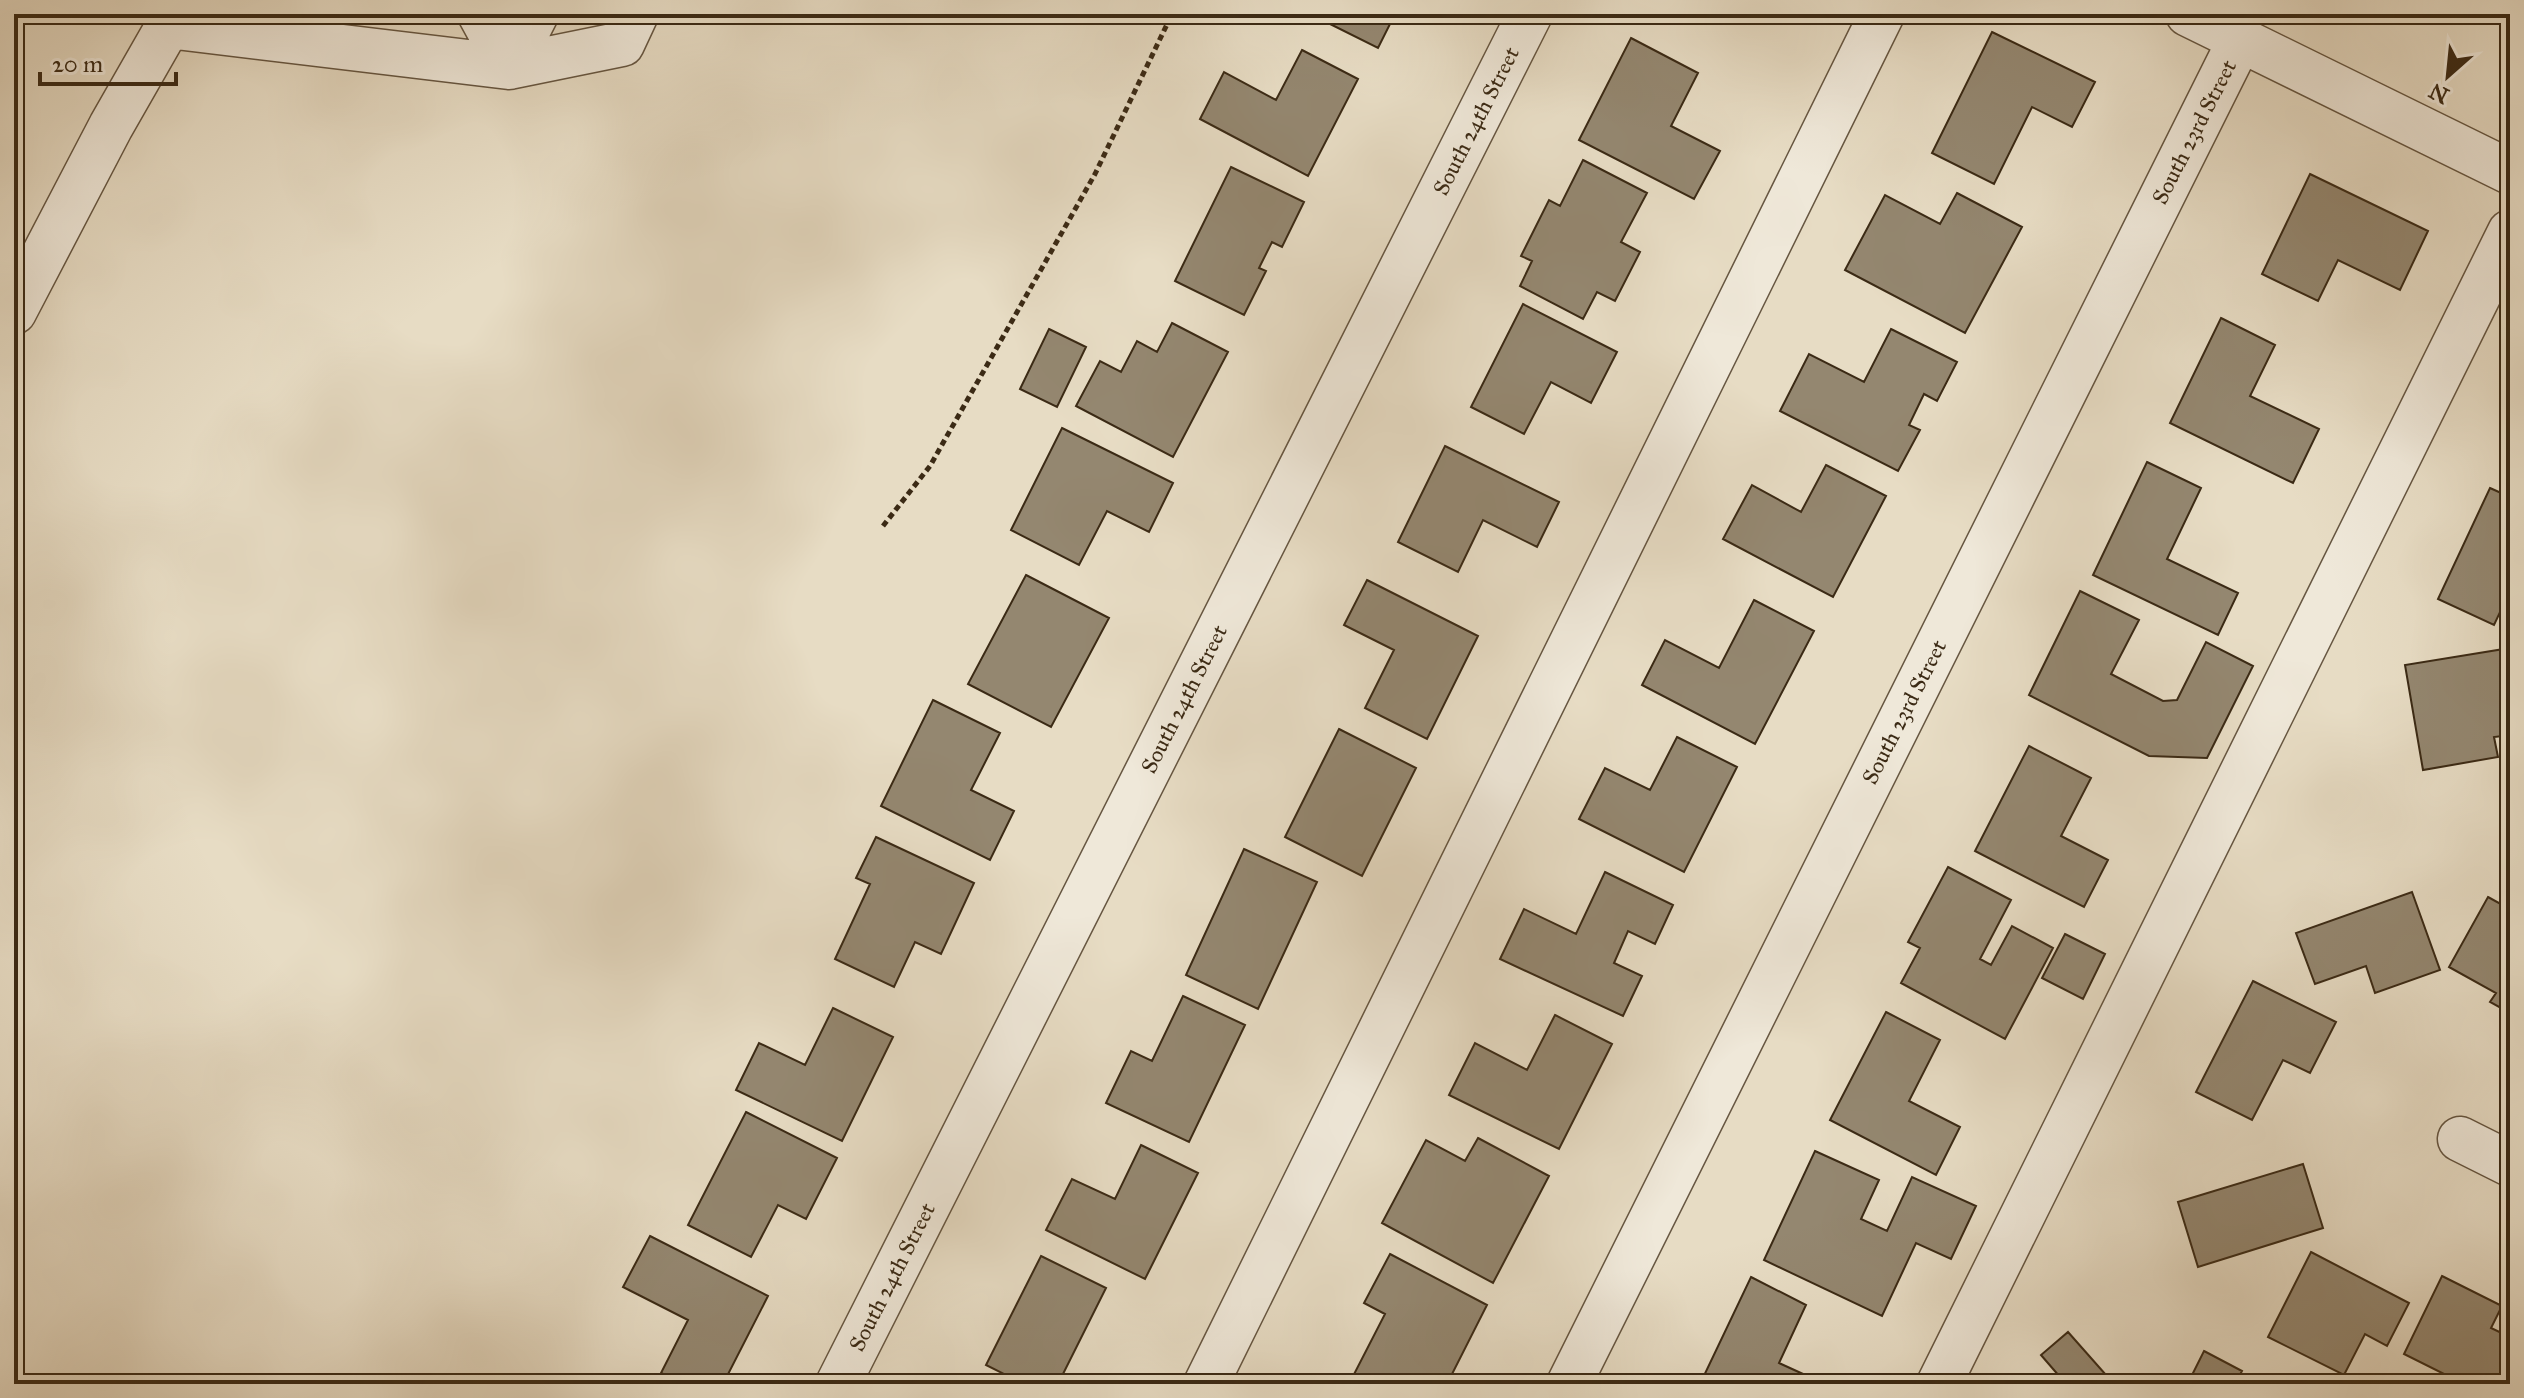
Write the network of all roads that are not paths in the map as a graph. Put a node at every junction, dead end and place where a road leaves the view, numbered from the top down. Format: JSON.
{"nodes":[{"id":1,"x":480,"y":14,"type":"edge"},
{"id":2,"x":536,"y":14,"type":"edge"},
{"id":3,"x":636,"y":14,"type":"edge"},
{"id":4,"x":1530,"y":14,"type":"edge"},
{"id":5,"x":1882,"y":14,"type":"edge"},
{"id":6,"x":2188,"y":14,"type":"edge"},
{"id":7,"x":171,"y":20,"type":"edge"},
{"id":8,"x":317,"y":29,"type":"edge"},
{"id":9,"x":2240,"y":40,"type":"junction"},
{"id":10,"x":509,"y":67,"type":"junction"},
{"id":11,"x":2510,"y":172,"type":"edge"},
{"id":12,"x":2510,"y":232,"type":"edge"},
{"id":13,"x":14,"y":312,"type":"edge"},
{"id":14,"x":2460,"y":1139,"type":"dead end"},
{"id":15,"x":2510,"y":1164,"type":"edge"},
{"id":16,"x":838,"y":1384,"type":"edge"},
{"id":17,"x":1206,"y":1384,"type":"edge"},
{"id":18,"x":1569,"y":1384,"type":"edge"},
{"id":19,"x":1939,"y":1384,"type":"edge"}],
"edges":[{"from":1,"to":10,"type":"street"},
{"from":2,"to":10,"type":"street"},
{"from":3,"to":10,"type":"street"},
{"from":4,"to":16,"type":"street","name":"South 24th Street"},
{"from":5,"to":17,"type":"street"},
{"from":6,"to":9,"type":"street"},
{"from":7,"to":8,"type":"street"},
{"from":7,"to":13,"type":"street"},
{"from":8,"to":10,"type":"street"},
{"from":9,"to":11,"type":"street"},
{"from":9,"to":18,"type":"street","name":"South 23rd Street"},
{"from":12,"to":19,"type":"street"},
{"from":14,"to":15,"type":"street"}]}
